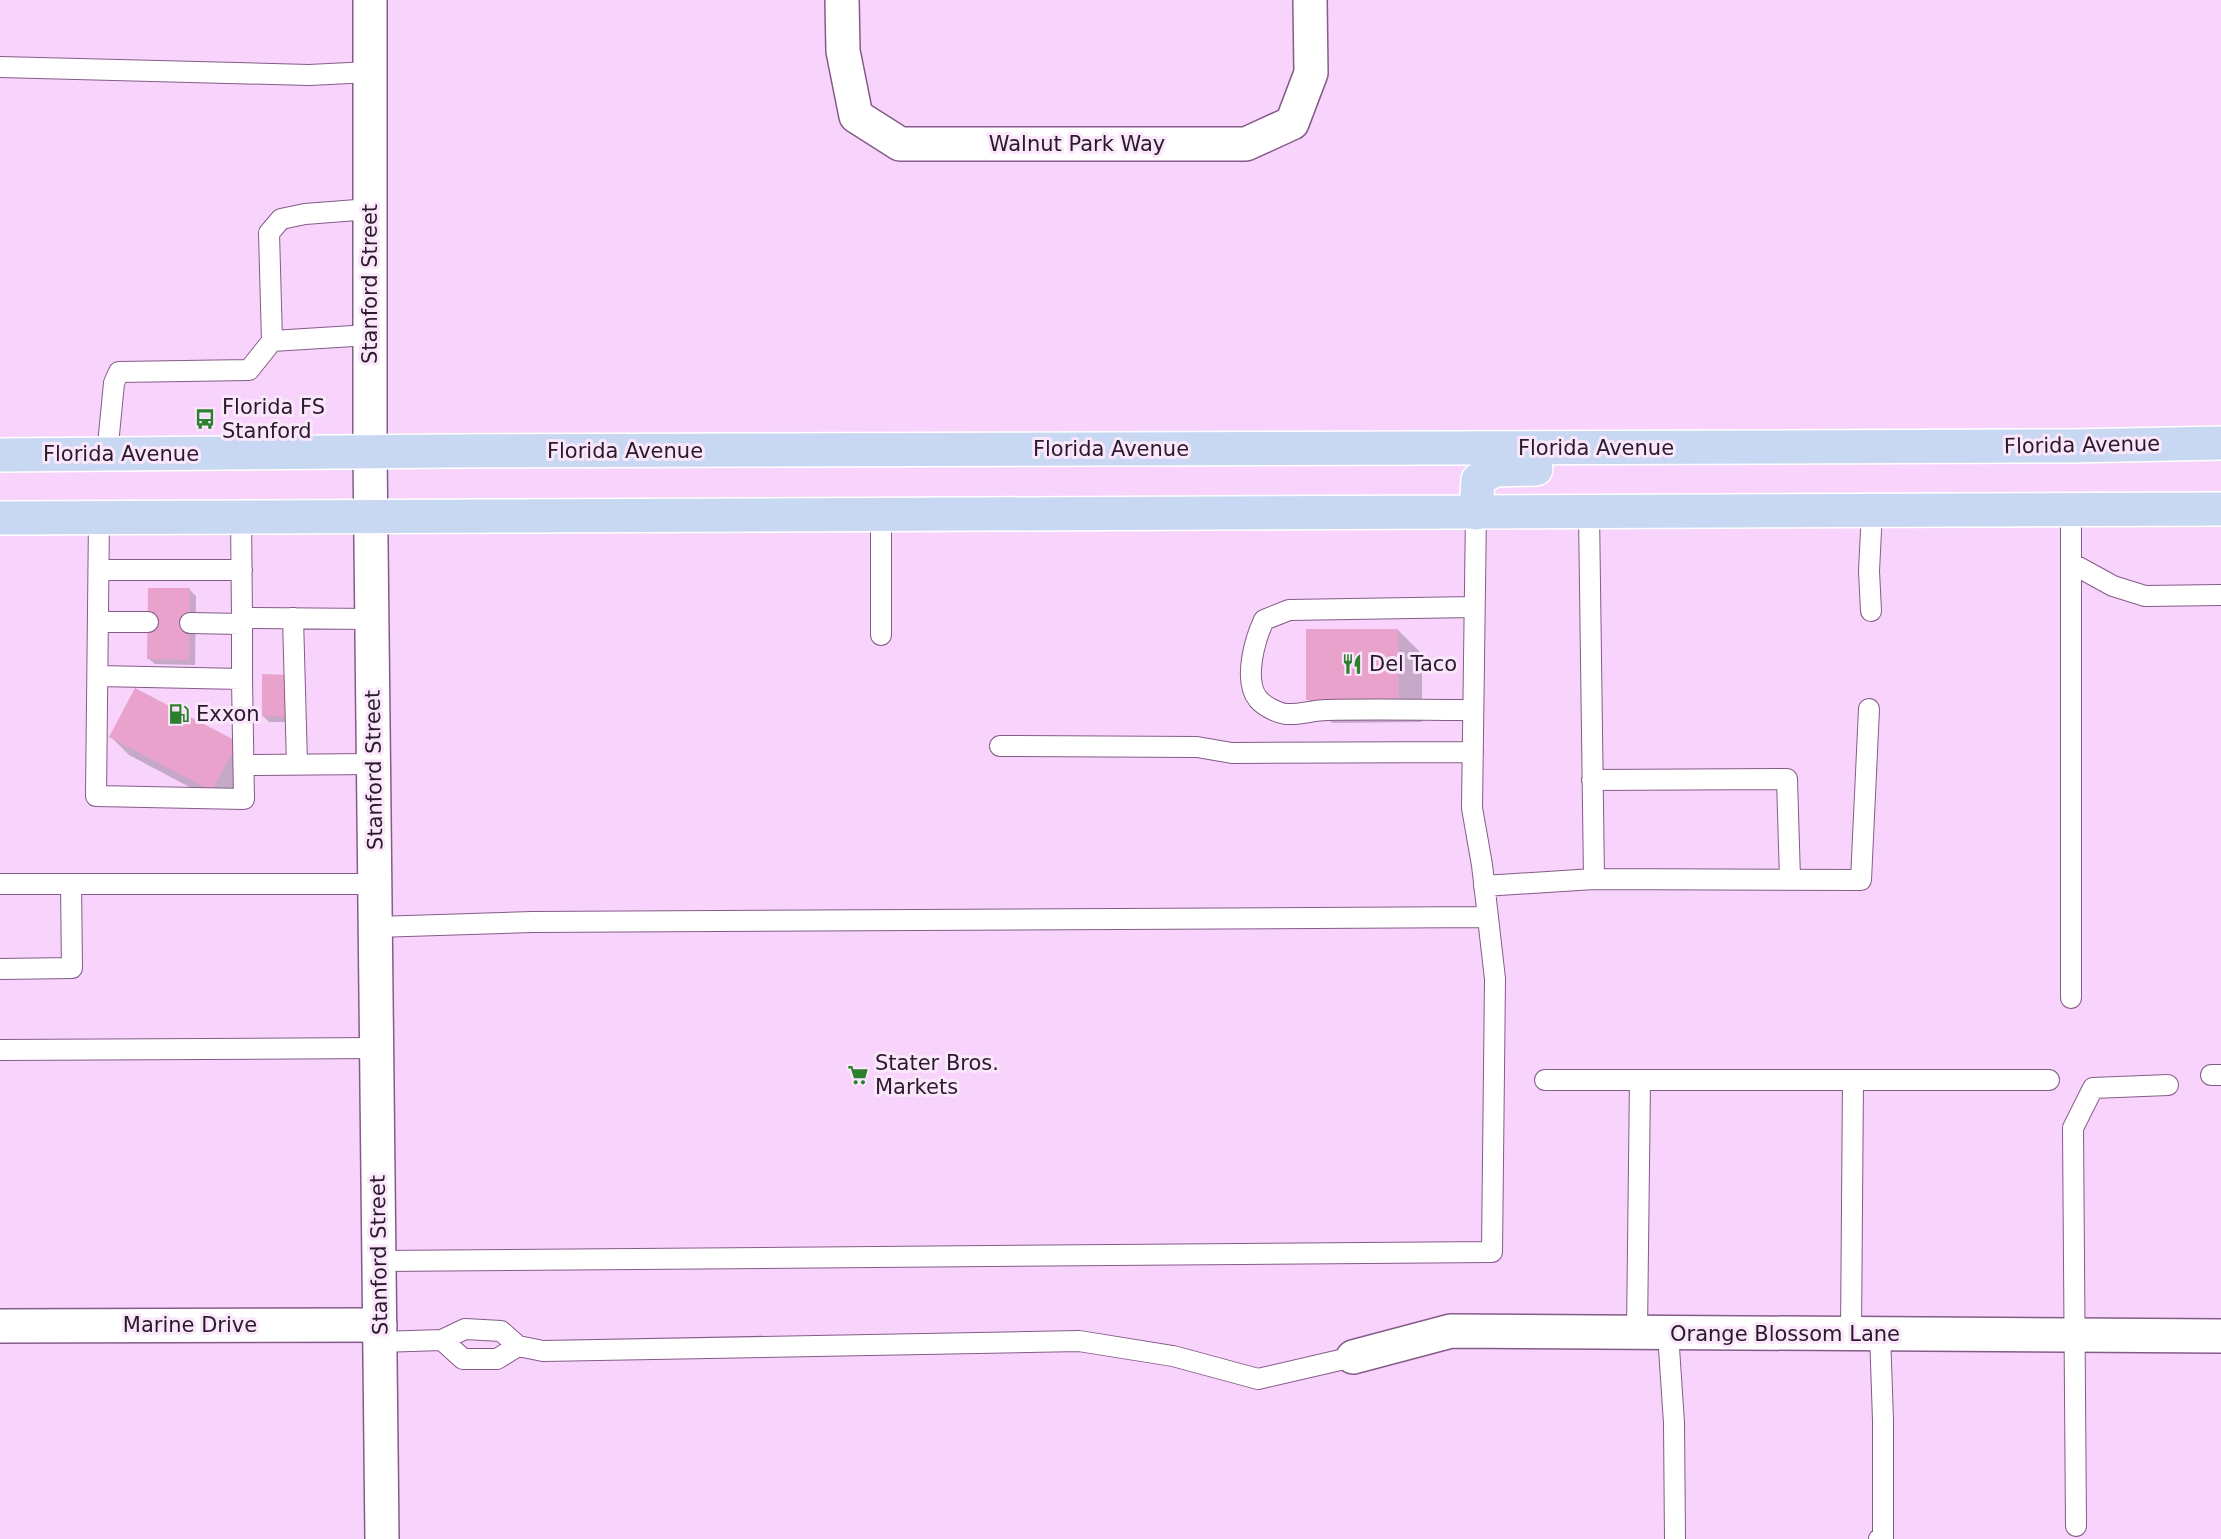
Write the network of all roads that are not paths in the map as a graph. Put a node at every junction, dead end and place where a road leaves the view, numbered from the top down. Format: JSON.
{"nodes":[{"id":1,"x":370,"y":0,"type":"edge"},
{"id":2,"x":842,"y":0,"type":"edge"},
{"id":3,"x":1310,"y":0,"type":"edge"},
{"id":4,"x":0,"y":67,"type":"edge"},
{"id":5,"x":370,"y":72,"type":"junction"},
{"id":6,"x":370,"y":209,"type":"junction"},
{"id":7,"x":370,"y":335,"type":"junction"},
{"id":8,"x":272,"y":341,"type":"junction"},
{"id":9,"x":2221,"y":443,"type":"edge"},
{"id":10,"x":1779,"y":447,"type":"junction"},
{"id":11,"x":370,"y":452,"type":"junction"},
{"id":12,"x":0,"y":455,"type":"edge"},
{"id":13,"x":108,"y":455,"type":"junction"},
{"id":14,"x":2221,"y":509,"type":"edge"},
{"id":15,"x":2071,"y":510,"type":"junction"},
{"id":16,"x":1872,"y":511,"type":"junction"},
{"id":17,"x":1589,"y":512,"type":"junction"},
{"id":18,"x":1476,"y":513,"type":"junction"},
{"id":19,"x":881,"y":515,"type":"junction"},
{"id":20,"x":241,"y":517,"type":"junction"},
{"id":21,"x":372,"y":517,"type":"junction"},
{"id":22,"x":0,"y":518,"type":"edge"},
{"id":23,"x":99,"y":518,"type":"junction"},
{"id":24,"x":2071,"y":563,"type":"junction"},
{"id":25,"x":99,"y":570,"type":"junction"},
{"id":26,"x":242,"y":570,"type":"junction"},
{"id":27,"x":2221,"y":595,"type":"edge"},
{"id":28,"x":1474,"y":606,"type":"junction"},
{"id":29,"x":1871,"y":611,"type":"dead end"},
{"id":30,"x":293,"y":618,"type":"junction"},
{"id":31,"x":373,"y":619,"type":"junction"},
{"id":32,"x":242,"y":621,"type":"junction"},
{"id":33,"x":98,"y":622,"type":"junction"},
{"id":34,"x":148,"y":622,"type":"dead end"},
{"id":35,"x":190,"y":623,"type":"dead end"},
{"id":36,"x":881,"y":635,"type":"dead end"},
{"id":37,"x":98,"y":676,"type":"junction"},
{"id":38,"x":242,"y":679,"type":"junction"},
{"id":39,"x":1869,"y":709,"type":"dead end"},
{"id":40,"x":1473,"y":710,"type":"junction"},
{"id":41,"x":1000,"y":746,"type":"dead end"},
{"id":42,"x":1473,"y":752,"type":"junction"},
{"id":43,"x":297,"y":764,"type":"junction"},
{"id":44,"x":374,"y":764,"type":"junction"},
{"id":45,"x":244,"y":765,"type":"junction"},
{"id":46,"x":1593,"y":780,"type":"junction"},
{"id":47,"x":1594,"y":879,"type":"junction"},
{"id":48,"x":1790,"y":879,"type":"junction"},
{"id":49,"x":0,"y":884,"type":"edge"},
{"id":50,"x":71,"y":884,"type":"junction"},
{"id":51,"x":375,"y":884,"type":"junction"},
{"id":52,"x":1484,"y":885,"type":"junction"},
{"id":53,"x":1488,"y":917,"type":"junction"},
{"id":54,"x":376,"y":927,"type":"junction"},
{"id":55,"x":0,"y":969,"type":"edge"},
{"id":56,"x":2071,"y":998,"type":"dead end"},
{"id":57,"x":377,"y":1048,"type":"junction"},
{"id":58,"x":0,"y":1050,"type":"edge"},
{"id":59,"x":1545,"y":1080,"type":"dead end"},
{"id":60,"x":1640,"y":1080,"type":"junction"},
{"id":61,"x":1853,"y":1080,"type":"junction"},
{"id":62,"x":2049,"y":1080,"type":"dead end"},
{"id":63,"x":2168,"y":1085,"type":"dead end"},
{"id":64,"x":379,"y":1261,"type":"junction"},
{"id":65,"x":0,"y":1326,"type":"edge"},
{"id":66,"x":1653,"y":1333,"type":"junction"},
{"id":67,"x":380,"y":1334,"type":"junction"},
{"id":68,"x":1865,"y":1334,"type":"junction"},
{"id":69,"x":2075,"y":1335,"type":"junction"},
{"id":70,"x":2221,"y":1336,"type":"edge"},
{"id":71,"x":442,"y":1340,"type":"junction"},
{"id":72,"x":518,"y":1346,"type":"junction"},
{"id":73,"x":1353,"y":1357,"type":"joint"},
{"id":74,"x":2076,"y":1526,"type":"dead end"},
{"id":75,"x":382,"y":1539,"type":"edge"},
{"id":76,"x":1675,"y":1539,"type":"edge"},
{"id":77,"x":1879,"y":1539,"type":"edge"}],
"edges":[{"from":1,"to":5,"type":"street","name":"Stanford Street"},
{"from":2,"to":3,"type":"street","name":"Walnut Park Way"},
{"from":4,"to":5,"type":"lane"},
{"from":5,"to":6,"type":"street","name":"Stanford Street"},
{"from":6,"to":7,"type":"street","name":"Stanford Street"},
{"from":6,"to":8,"type":"lane"},
{"from":7,"to":8,"type":"lane"},
{"from":7,"to":11,"type":"street","name":"Stanford Street"},
{"from":8,"to":13,"type":"lane"},
{"from":9,"to":10,"type":"main road","name":"Florida Avenue"},
{"from":10,"to":11,"type":"main road","name":"Florida Avenue"},
{"from":10,"to":18,"type":"main road"},
{"from":11,"to":13,"type":"main road","name":"Florida Avenue"},
{"from":11,"to":21,"type":"street","name":"Stanford Street"},
{"from":12,"to":13,"type":"main road","name":"Florida Avenue"},
{"from":14,"to":15,"type":"main road"},
{"from":15,"to":16,"type":"main road"},
{"from":15,"to":24,"type":"lane"},
{"from":16,"to":17,"type":"main road"},
{"from":16,"to":29,"type":"lane"},
{"from":17,"to":18,"type":"main road"},
{"from":17,"to":46,"type":"lane"},
{"from":18,"to":19,"type":"main road"},
{"from":18,"to":28,"type":"lane"},
{"from":19,"to":21,"type":"main road"},
{"from":19,"to":36,"type":"lane"},
{"from":20,"to":21,"type":"main road"},
{"from":20,"to":23,"type":"main road"},
{"from":20,"to":26,"type":"lane"},
{"from":21,"to":31,"type":"street","name":"Stanford Street"},
{"from":22,"to":23,"type":"main road"},
{"from":23,"to":25,"type":"lane"},
{"from":24,"to":27,"type":"lane"},
{"from":24,"to":56,"type":"lane"},
{"from":25,"to":26,"type":"lane"},
{"from":25,"to":33,"type":"lane"},
{"from":26,"to":32,"type":"lane"},
{"from":28,"to":40,"type":"lane"},
{"from":28,"to":40,"type":"lane"},
{"from":30,"to":31,"type":"lane"},
{"from":30,"to":32,"type":"lane"},
{"from":30,"to":43,"type":"lane"},
{"from":31,"to":44,"type":"street","name":"Stanford Street"},
{"from":32,"to":35,"type":"lane"},
{"from":32,"to":38,"type":"lane"},
{"from":33,"to":34,"type":"lane"},
{"from":33,"to":37,"type":"lane"},
{"from":37,"to":38,"type":"lane"},
{"from":37,"to":45,"type":"lane"},
{"from":38,"to":45,"type":"lane"},
{"from":39,"to":48,"type":"lane"},
{"from":40,"to":42,"type":"lane"},
{"from":41,"to":42,"type":"lane"},
{"from":42,"to":52,"type":"lane"},
{"from":43,"to":44,"type":"lane"},
{"from":43,"to":45,"type":"lane"},
{"from":44,"to":51,"type":"street","name":"Stanford Street"},
{"from":46,"to":47,"type":"lane"},
{"from":46,"to":48,"type":"lane"},
{"from":47,"to":48,"type":"lane"},
{"from":47,"to":52,"type":"lane"},
{"from":49,"to":50,"type":"lane"},
{"from":50,"to":51,"type":"lane"},
{"from":50,"to":55,"type":"lane"},
{"from":51,"to":54,"type":"street","name":"Stanford Street"},
{"from":52,"to":53,"type":"lane"},
{"from":53,"to":54,"type":"lane"},
{"from":53,"to":64,"type":"lane"},
{"from":54,"to":57,"type":"street","name":"Stanford Street"},
{"from":57,"to":58,"type":"lane"},
{"from":57,"to":64,"type":"street","name":"Stanford Street"},
{"from":59,"to":60,"type":"lane"},
{"from":60,"to":61,"type":"lane"},
{"from":60,"to":66,"type":"lane"},
{"from":61,"to":62,"type":"lane"},
{"from":61,"to":68,"type":"lane"},
{"from":63,"to":69,"type":"lane"},
{"from":64,"to":67,"type":"street","name":"Stanford Street"},
{"from":65,"to":67,"type":"street","name":"Marine Drive"},
{"from":66,"to":68,"type":"street","name":"Orange Blossom Lane"},
{"from":66,"to":73,"type":"street","name":"Orange Blossom Lane"},
{"from":66,"to":76,"type":"lane"},
{"from":67,"to":71,"type":"lane"},
{"from":67,"to":75,"type":"street","name":"Stanford Street"},
{"from":68,"to":69,"type":"street","name":"Orange Blossom Lane"},
{"from":68,"to":77,"type":"lane"},
{"from":69,"to":70,"type":"street","name":"Orange Blossom Lane"},
{"from":69,"to":74,"type":"lane"},
{"from":71,"to":72,"type":"lane"},
{"from":71,"to":72,"type":"lane"},
{"from":72,"to":73,"type":"lane"}]}
